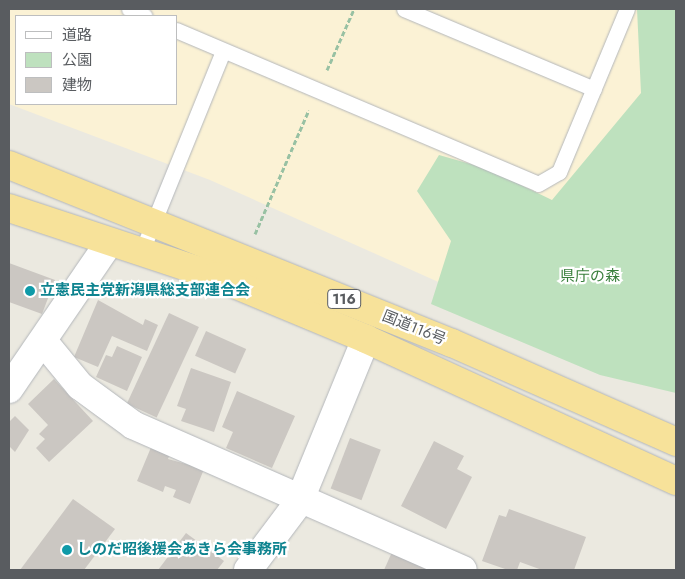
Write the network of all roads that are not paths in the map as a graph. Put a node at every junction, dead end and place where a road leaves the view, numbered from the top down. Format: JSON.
{"nodes":[{"id":1,"x":129,"y":9,"type":"edge"},
{"id":2,"x":404,"y":9,"type":"edge"},
{"id":3,"x":627,"y":9,"type":"edge"},
{"id":4,"x":143,"y":15,"type":"edge"},
{"id":5,"x":178,"y":31,"type":"edge"},
{"id":6,"x":223,"y":51,"type":"junction"},
{"id":7,"x":594,"y":89,"type":"junction"},
{"id":8,"x":9,"y":165,"type":"edge"},
{"id":9,"x":9,"y":208,"type":"edge"},
{"id":10,"x":155,"y":223,"type":"junction"},
{"id":11,"x":109,"y":243,"type":"junction"},
{"id":12,"x":141,"y":253,"type":"junction"},
{"id":13,"x":366,"y":339,"type":"junction"},
{"id":14,"x":43,"y":341,"type":"junction"},
{"id":15,"x":9,"y":388,"type":"edge"},
{"id":16,"x":676,"y":442,"type":"edge"},
{"id":17,"x":676,"y":480,"type":"edge"},
{"id":18,"x":299,"y":502,"type":"junction"},
{"id":19,"x":248,"y":570,"type":"edge"},
{"id":20,"x":462,"y":570,"type":"edge"}],
"edges":[{"from":1,"to":4,"type":"lane"},
{"from":2,"to":7,"type":"lane"},
{"from":3,"to":7,"type":"lane"},
{"from":5,"to":6,"type":"lane"},
{"from":6,"to":7,"type":"lane"},
{"from":6,"to":10,"type":"lane"},
{"from":8,"to":10,"type":"highway","name":"国道116号","number":"116"},
{"from":9,"to":11,"type":"highway","name":"国道116号","number":"116"},
{"from":10,"to":12,"type":"lane"},
{"from":10,"to":16,"type":"highway","name":"国道116号","number":"116"},
{"from":11,"to":12,"type":"highway","name":"国道116号","number":"116"},
{"from":11,"to":14,"type":"street"},
{"from":12,"to":13,"type":"highway","name":"国道116号","number":"116"},
{"from":13,"to":17,"type":"highway","name":"国道116号","number":"116"},
{"from":13,"to":18,"type":"street"},
{"from":14,"to":15,"type":"street"},
{"from":14,"to":18,"type":"street"},
{"from":18,"to":19,"type":"street"},
{"from":18,"to":20,"type":"street"}]}
